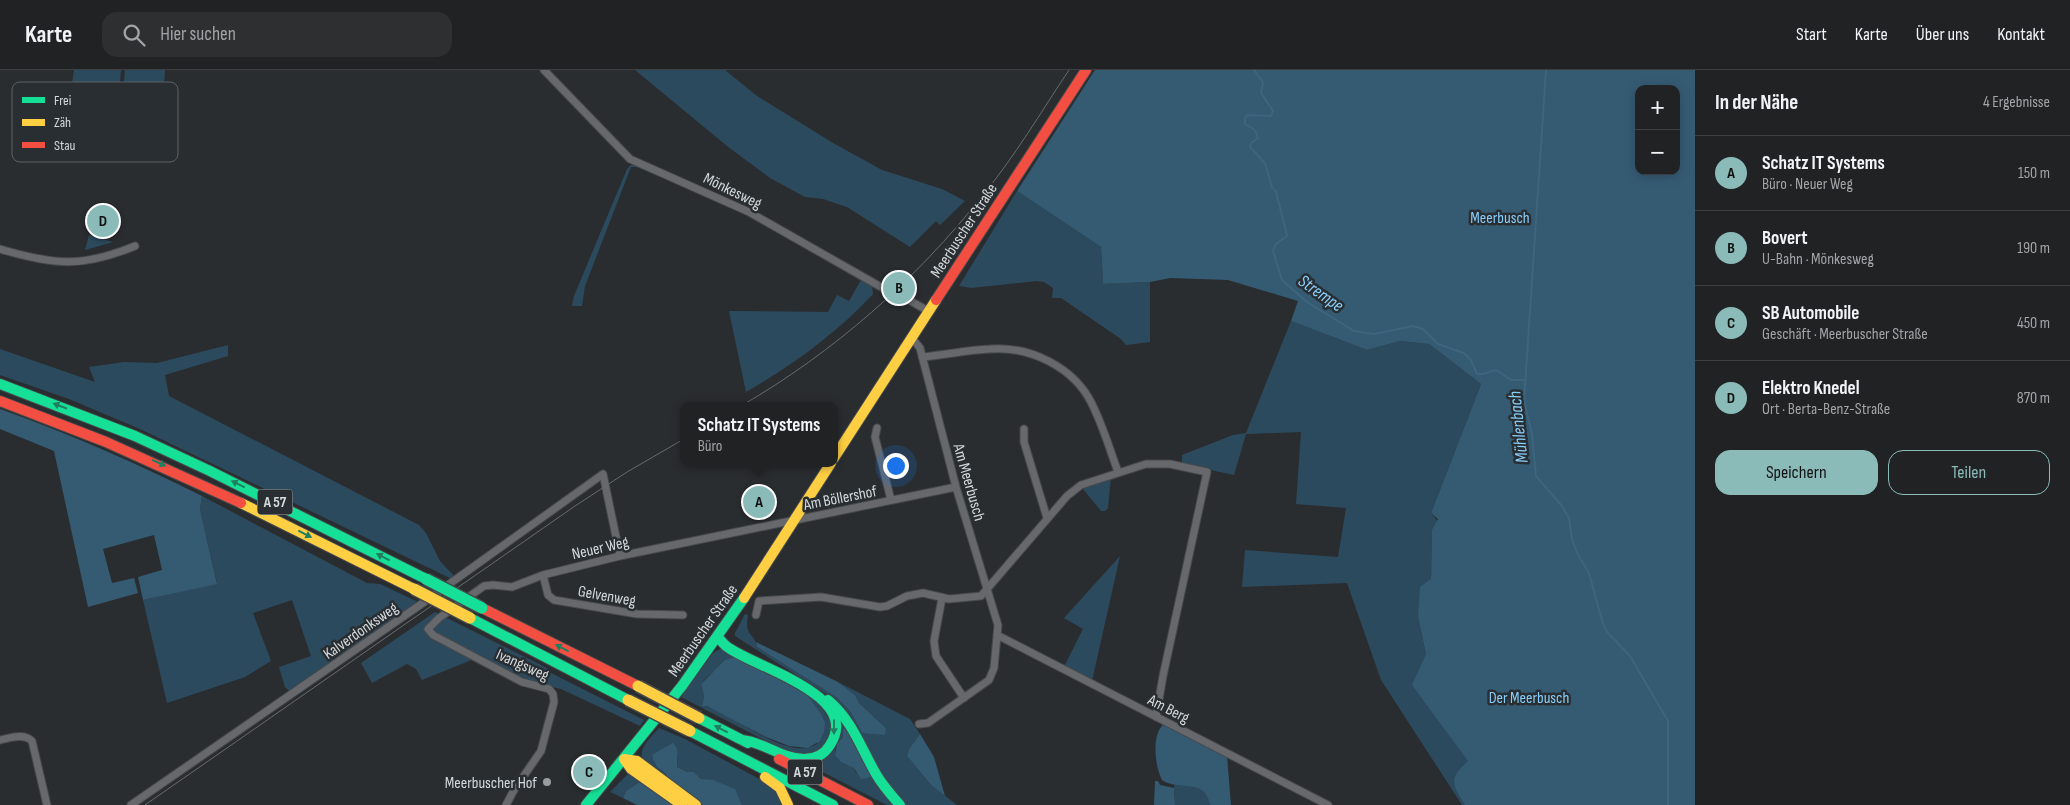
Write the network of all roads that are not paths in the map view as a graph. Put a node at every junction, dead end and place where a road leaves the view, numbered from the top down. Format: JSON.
{"nodes":[{"id":1,"x":544,"y":70,"type":"edge"},
{"id":2,"x":1086,"y":70,"type":"edge"},
{"id":3,"x":135,"y":246,"type":"dead end"},
{"id":4,"x":0,"y":249,"type":"edge"},
{"id":5,"x":930,"y":312,"type":"junction"},
{"id":6,"x":912,"y":338,"type":"junction"},
{"id":7,"x":922,"y":357,"type":"junction"},
{"id":8,"x":0,"y":384,"type":"edge"},
{"id":9,"x":0,"y":401,"type":"edge"},
{"id":10,"x":877,"y":428,"type":"dead end"},
{"id":11,"x":1024,"y":429,"type":"dead end"},
{"id":12,"x":838,"y":452,"type":"edge"},
{"id":13,"x":828,"y":467,"type":"edge"},
{"id":14,"x":1118,"y":472,"type":"junction"},
{"id":15,"x":956,"y":487,"type":"junction"},
{"id":16,"x":891,"y":500,"type":"junction"},
{"id":17,"x":1047,"y":518,"type":"junction"},
{"id":18,"x":794,"y":520,"type":"junction"},
{"id":19,"x":620,"y":556,"type":"junction"},
{"id":20,"x":543,"y":576,"type":"junction"},
{"id":21,"x":988,"y":589,"type":"junction"},
{"id":22,"x":942,"y":598,"type":"junction"},
{"id":23,"x":683,"y":615,"type":"dead end"},
{"id":24,"x":756,"y":615,"type":"dead end"},
{"id":25,"x":428,"y":629,"type":"joint"},
{"id":26,"x":997,"y":635,"type":"junction"},
{"id":27,"x":718,"y":637,"type":"junction"},
{"id":28,"x":964,"y":698,"type":"junction"},
{"id":29,"x":1156,"y":717,"type":"junction"},
{"id":30,"x":919,"y":724,"type":"dead end"},
{"id":31,"x":0,"y":740,"type":"edge"},
{"id":32,"x":742,"y":740,"type":"junction"},
{"id":33,"x":730,"y":751,"type":"junction"},
{"id":34,"x":624,"y":758,"type":"junction"},
{"id":35,"x":47,"y":805,"type":"edge"},
{"id":36,"x":131,"y":805,"type":"edge"},
{"id":37,"x":506,"y":805,"type":"edge"},
{"id":38,"x":586,"y":805,"type":"edge"},
{"id":39,"x":682,"y":805,"type":"edge"},
{"id":40,"x":696,"y":805,"type":"edge"},
{"id":41,"x":788,"y":805,"type":"edge"},
{"id":42,"x":833,"y":805,"type":"edge"},
{"id":43,"x":868,"y":805,"type":"edge"},
{"id":44,"x":900,"y":805,"type":"edge"},
{"id":45,"x":1328,"y":805,"type":"edge"}],
"edges":[{"from":1,"to":5,"type":"street","name":"Mönkesweg"},
{"from":2,"to":5,"type":"main road","name":"Meerbuscher Straße"},
{"from":3,"to":4,"type":"street"},
{"from":5,"to":6,"type":"main road","name":"Meerbuscher Straße"},
{"from":6,"to":7,"type":"street","name":"Am Meerbusch"},
{"from":6,"to":12,"type":"main road","name":"Meerbuscher Straße"},
{"from":7,"to":14,"type":"street"},
{"from":7,"to":15,"type":"street","name":"Am Meerbusch"},
{"from":32,"to":8,"type":"main road","number":"A 57","one_way":true,"bridge":true},
{"from":9,"to":33,"type":"main road","number":"A 57","one_way":true,"bridge":true},
{"from":10,"to":16,"type":"street","name":"Am Böllershof"},
{"from":11,"to":17,"type":"street"},
{"from":13,"to":18,"type":"main road","name":"Meerbuscher Straße"},
{"from":14,"to":17,"type":"street"},
{"from":14,"to":29,"type":"street"},
{"from":15,"to":16,"type":"street","name":"Am Böllershof"},
{"from":15,"to":21,"type":"street","name":"Am Meerbusch"},
{"from":16,"to":18,"type":"street","name":"Am Böllershof"},
{"from":17,"to":21,"type":"street"},
{"from":18,"to":19,"type":"street","name":"Neuer Weg"},
{"from":18,"to":27,"type":"main road","name":"Meerbuscher Straße"},
{"from":19,"to":20,"type":"street","name":"Neuer Weg"},
{"from":19,"to":36,"type":"street","name":"Kalverdonksweg"},
{"from":20,"to":23,"type":"street","name":"Gelvenweg"},
{"from":20,"to":25,"type":"street","name":"Neuer Weg"},
{"from":21,"to":22,"type":"street"},
{"from":21,"to":26,"type":"street","name":"Am Meerbusch"},
{"from":22,"to":24,"type":"street"},
{"from":22,"to":28,"type":"street"},
{"from":25,"to":37,"type":"street","name":"Ivangsweg"},
{"from":26,"to":28,"type":"street","name":"Am Meerbusch"},
{"from":26,"to":29,"type":"street","name":"Am Berg"},
{"from":27,"to":32,"type":"main road","one_way":true},
{"from":27,"to":34,"type":"main road","name":"Meerbuscher Straße"},
{"from":27,"to":44,"type":"main road"},
{"from":28,"to":30,"type":"street","name":"Am Meerbusch"},
{"from":29,"to":45,"type":"street","name":"Am Berg"},
{"from":31,"to":35,"type":"street"},
{"from":32,"to":43,"type":"main road","number":"A 57"},
{"from":33,"to":41,"type":"main road"},
{"from":33,"to":42,"type":"main road","number":"A 57"},
{"from":34,"to":38,"type":"main road","name":"Meerbuscher Straße"},
{"from":34,"to":39,"type":"main road"},
{"from":34,"to":40,"type":"main road"}]}
